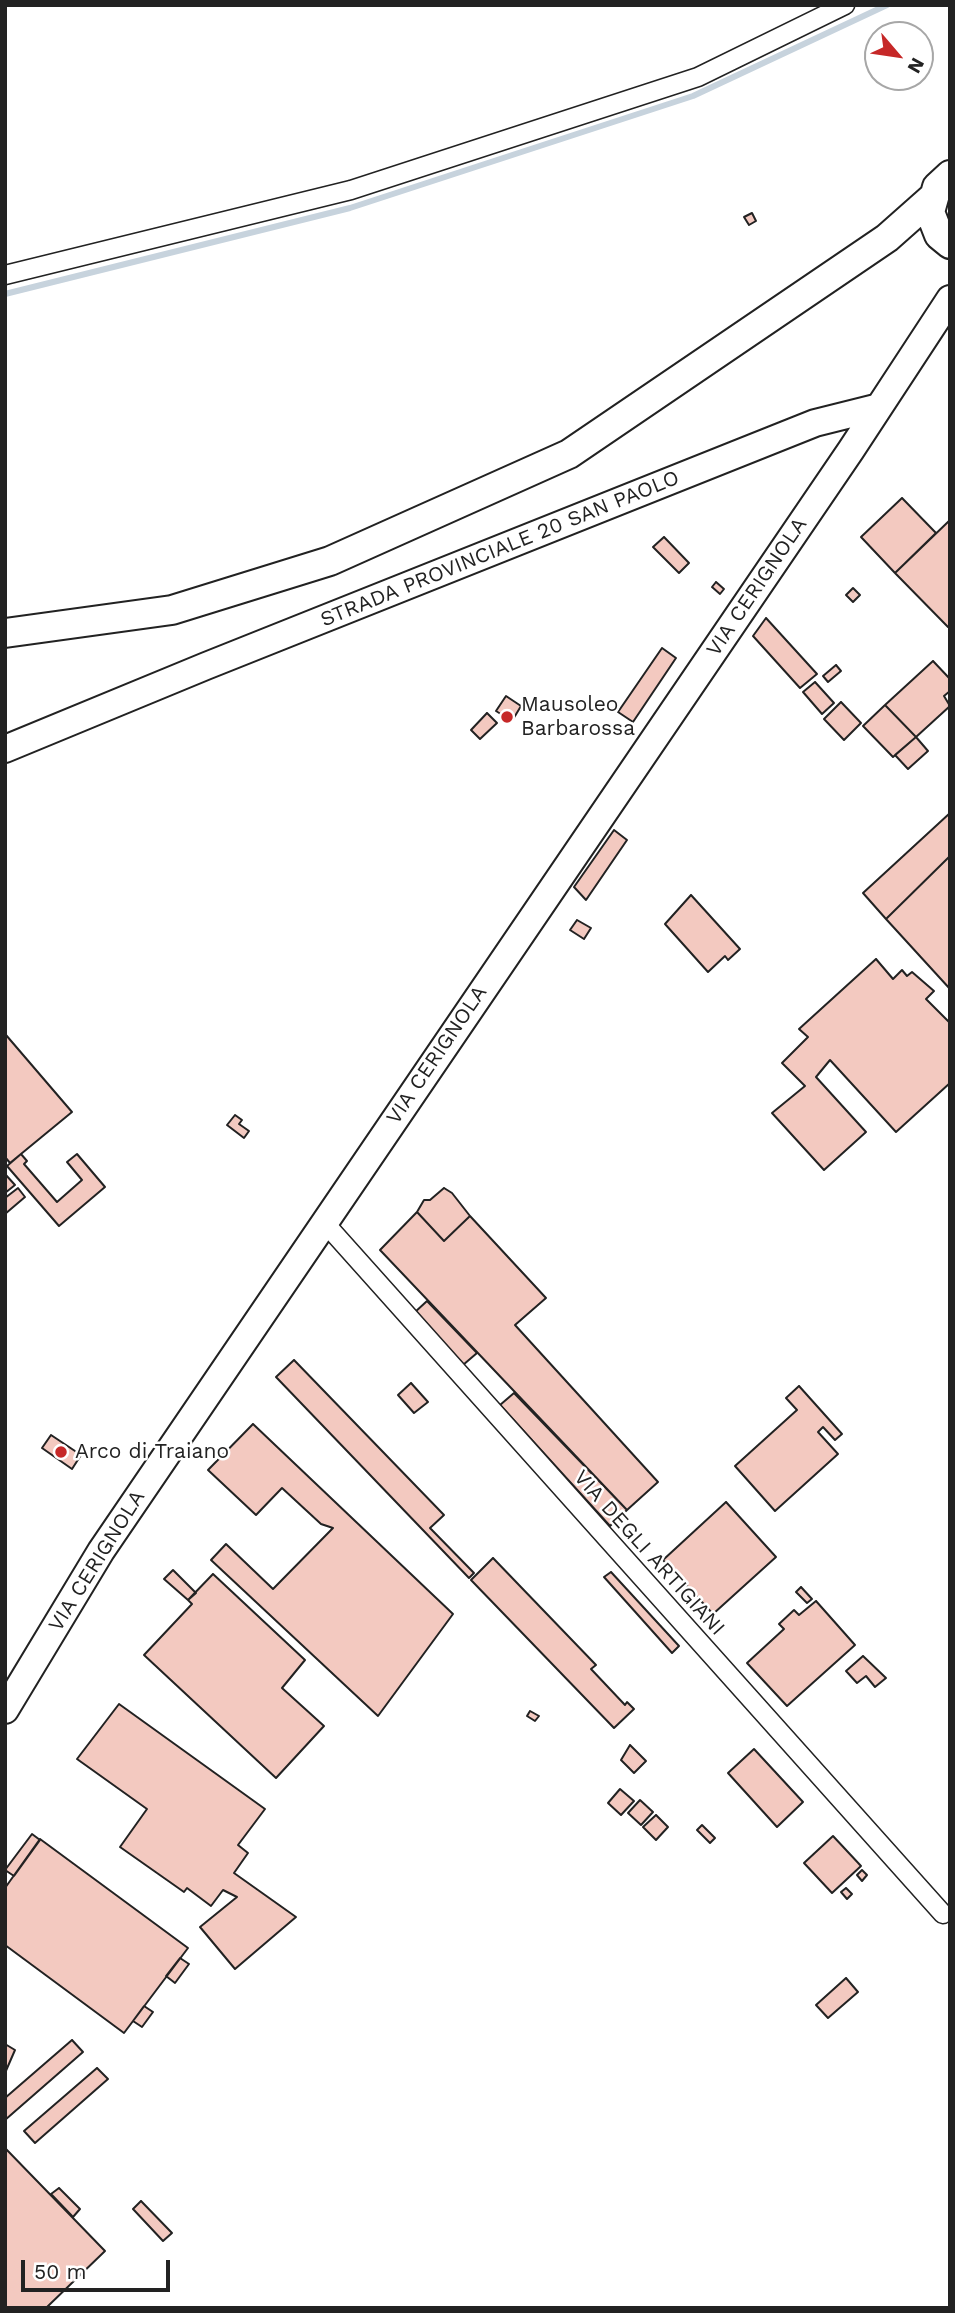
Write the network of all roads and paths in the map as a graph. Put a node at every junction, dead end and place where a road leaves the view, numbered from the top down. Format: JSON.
{"nodes":[{"id":1,"x":845,"y":5,"type":"edge"},
{"id":2,"x":950,"y":175,"type":"edge"},
{"id":3,"x":931,"y":199,"type":"junction"},
{"id":4,"x":887,"y":238,"type":"junction"},
{"id":5,"x":947,"y":242,"type":"edge"},
{"id":6,"x":5,"y":275,"type":"edge"},
{"id":7,"x":950,"y":299,"type":"edge"},
{"id":8,"x":879,"y":407,"type":"junction"},
{"id":9,"x":5,"y":633,"type":"edge"},
{"id":10,"x":5,"y":749,"type":"edge"},
{"id":11,"x":323,"y":1222,"type":"junction"},
{"id":12,"x":5,"y":1710,"type":"edge"},
{"id":13,"x":943,"y":1914,"type":"dead end"}],
"edges":[{"from":1,"to":6,"type":"street"},
{"from":2,"to":3,"type":"main road"},
{"from":3,"to":4,"type":"main road"},
{"from":3,"to":5,"type":"main road"},
{"from":4,"to":5,"type":"main road"},
{"from":4,"to":9,"type":"main road"},
{"from":7,"to":8,"type":"street"},
{"from":8,"to":10,"type":"street","name":"STRADA PROVINCIALE 20 SAN PAOLO"},
{"from":8,"to":11,"type":"street","name":"VIA CERIGNOLA"},
{"from":11,"to":12,"type":"street","name":"VIA CERIGNOLA"},
{"from":11,"to":13,"type":"street","name":"VIA DEGLI ARTIGIANI"}]}
